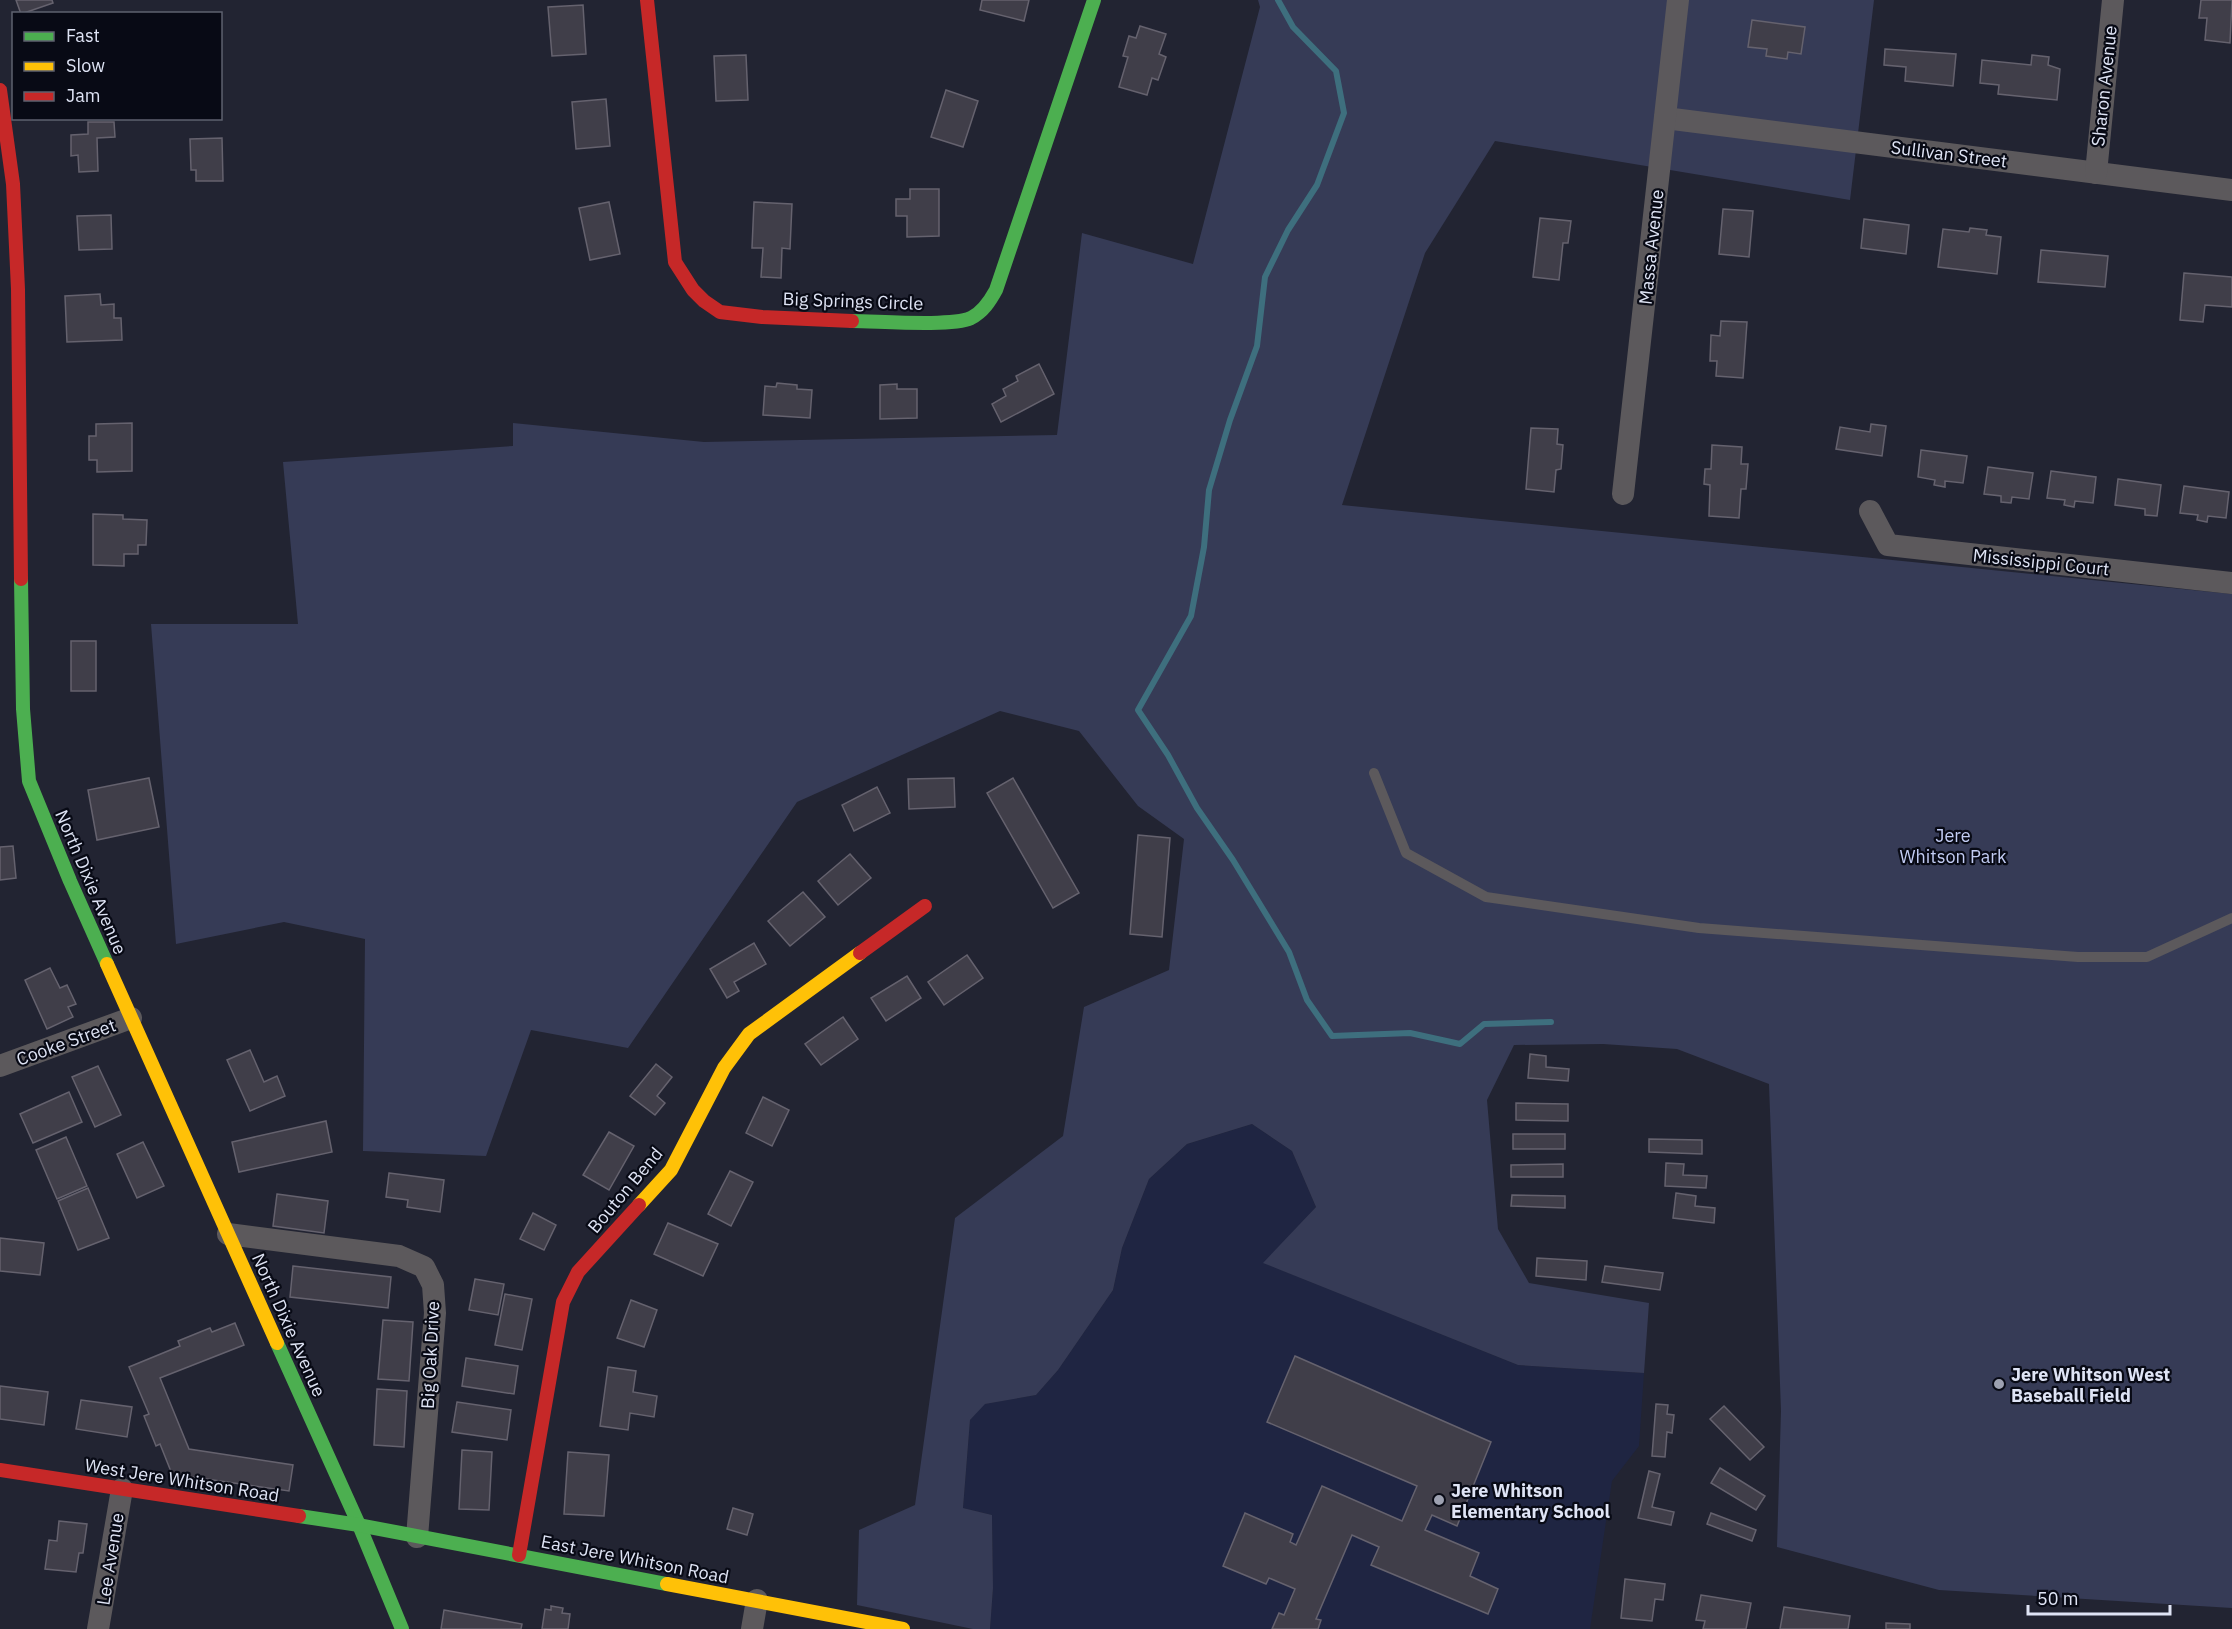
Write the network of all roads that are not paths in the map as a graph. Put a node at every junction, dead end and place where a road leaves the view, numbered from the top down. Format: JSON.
{"nodes":[{"id":1,"x":647,"y":0,"type":"edge"},
{"id":2,"x":1094,"y":0,"type":"edge"},
{"id":3,"x":1678,"y":0,"type":"edge"},
{"id":4,"x":2113,"y":0,"type":"edge"},
{"id":5,"x":0,"y":90,"type":"edge"},
{"id":6,"x":1665,"y":118,"type":"junction"},
{"id":7,"x":2096,"y":173,"type":"junction"},
{"id":8,"x":6,"y":184,"type":"edge"},
{"id":9,"x":2232,"y":190,"type":"edge"},
{"id":10,"x":1623,"y":494,"type":"dead end"},
{"id":11,"x":1870,"y":511,"type":"dead end"},
{"id":12,"x":2232,"y":583,"type":"edge"},
{"id":13,"x":1374,"y":773,"type":"dead end"},
{"id":14,"x":925,"y":906,"type":"dead end"},
{"id":15,"x":2232,"y":918,"type":"edge"},
{"id":16,"x":131,"y":1017,"type":"junction"},
{"id":17,"x":0,"y":1066,"type":"edge"},
{"id":18,"x":228,"y":1234,"type":"junction"},
{"id":19,"x":0,"y":1470,"type":"edge"},
{"id":20,"x":122,"y":1489,"type":"junction"},
{"id":21,"x":359,"y":1525,"type":"junction"},
{"id":22,"x":417,"y":1537,"type":"junction"},
{"id":23,"x":519,"y":1555,"type":"junction"},
{"id":24,"x":757,"y":1600,"type":"junction"},
{"id":25,"x":98,"y":1629,"type":"edge"},
{"id":26,"x":402,"y":1629,"type":"edge"},
{"id":27,"x":752,"y":1629,"type":"edge"},
{"id":28,"x":903,"y":1629,"type":"edge"}],
"edges":[{"from":1,"to":2,"type":"street","name":"Big Springs Circle"},
{"from":3,"to":6,"type":"street","name":"Massa Avenue"},
{"from":4,"to":7,"type":"street","name":"Sharon Avenue"},
{"from":5,"to":8,"type":"street","name":"North Dixie Avenue"},
{"from":6,"to":7,"type":"street","name":"Sullivan Street"},
{"from":6,"to":10,"type":"street","name":"Massa Avenue"},
{"from":7,"to":9,"type":"street","name":"Sullivan Street"},
{"from":8,"to":16,"type":"street","name":"North Dixie Avenue"},
{"from":11,"to":12,"type":"street","name":"Mississippi Court"},
{"from":13,"to":15,"type":"lane"},
{"from":14,"to":23,"type":"street","name":"Bouton Bend"},
{"from":16,"to":17,"type":"street","name":"Cooke Street"},
{"from":16,"to":18,"type":"street","name":"North Dixie Avenue"},
{"from":18,"to":21,"type":"street","name":"North Dixie Avenue"},
{"from":18,"to":22,"type":"street","name":"Big Oak Drive"},
{"from":19,"to":20,"type":"street","name":"West Jere Whitson Road"},
{"from":20,"to":21,"type":"street","name":"West Jere Whitson Road"},
{"from":20,"to":25,"type":"street","name":"Lee Avenue"},
{"from":21,"to":22,"type":"street","name":"East Jere Whitson Road"},
{"from":21,"to":26,"type":"street","name":"North Dixie Avenue"},
{"from":22,"to":23,"type":"street","name":"East Jere Whitson Road"},
{"from":23,"to":24,"type":"street","name":"East Jere Whitson Road"},
{"from":24,"to":27,"type":"street"},
{"from":24,"to":28,"type":"street","name":"East Jere Whitson Road"}]}
